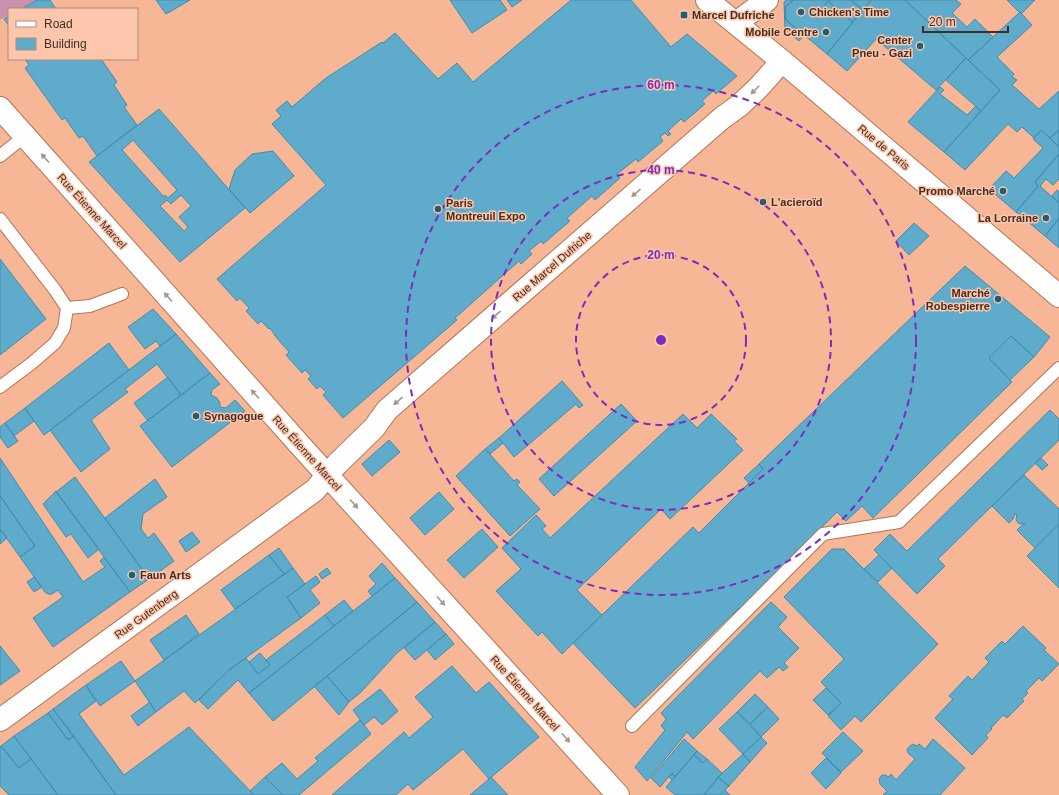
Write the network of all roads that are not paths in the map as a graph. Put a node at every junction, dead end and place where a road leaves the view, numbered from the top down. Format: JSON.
{"nodes":[{"id":1,"x":707,"y":0,"type":"edge"},
{"id":2,"x":767,"y":0,"type":"edge"},
{"id":3,"x":736,"y":24,"type":"junction"},
{"id":4,"x":782,"y":61,"type":"junction"},
{"id":5,"x":0,"y":108,"type":"edge"},
{"id":6,"x":25,"y":136,"type":"junction"},
{"id":7,"x":0,"y":156,"type":"edge"},
{"id":8,"x":0,"y":219,"type":"edge"},
{"id":9,"x":122,"y":294,"type":"dead end"},
{"id":10,"x":1059,"y":296,"type":"edge"},
{"id":11,"x":67,"y":308,"type":"junction"},
{"id":12,"x":1059,"y":368,"type":"edge"},
{"id":13,"x":0,"y":387,"type":"edge"},
{"id":14,"x":327,"y":476,"type":"junction"},
{"id":15,"x":0,"y":720,"type":"edge"},
{"id":16,"x":632,"y":726,"type":"dead end"},
{"id":17,"x":618,"y":795,"type":"edge"}],
"edges":[{"from":1,"to":3,"type":"street","name":"Rue de Paris"},
{"from":2,"to":3,"type":"street"},
{"from":3,"to":4,"type":"street","name":"Rue de Paris"},
{"from":4,"to":10,"type":"street","name":"Rue de Paris"},
{"from":4,"to":14,"type":"street","name":"Rue Marcel Dufriche","one_way":true},
{"from":5,"to":6,"type":"street","name":"Rue Étienne Marcel"},
{"from":6,"to":7,"type":"lane"},
{"from":14,"to":6,"type":"street","name":"Rue Étienne Marcel","one_way":true},
{"from":8,"to":11,"type":"lane"},
{"from":9,"to":11,"type":"lane"},
{"from":11,"to":13,"type":"lane"},
{"from":12,"to":16,"type":"lane"},
{"from":14,"to":15,"type":"street","name":"Rue Gutenberg"},
{"from":14,"to":17,"type":"street","name":"Rue Étienne Marcel","one_way":true}]}
